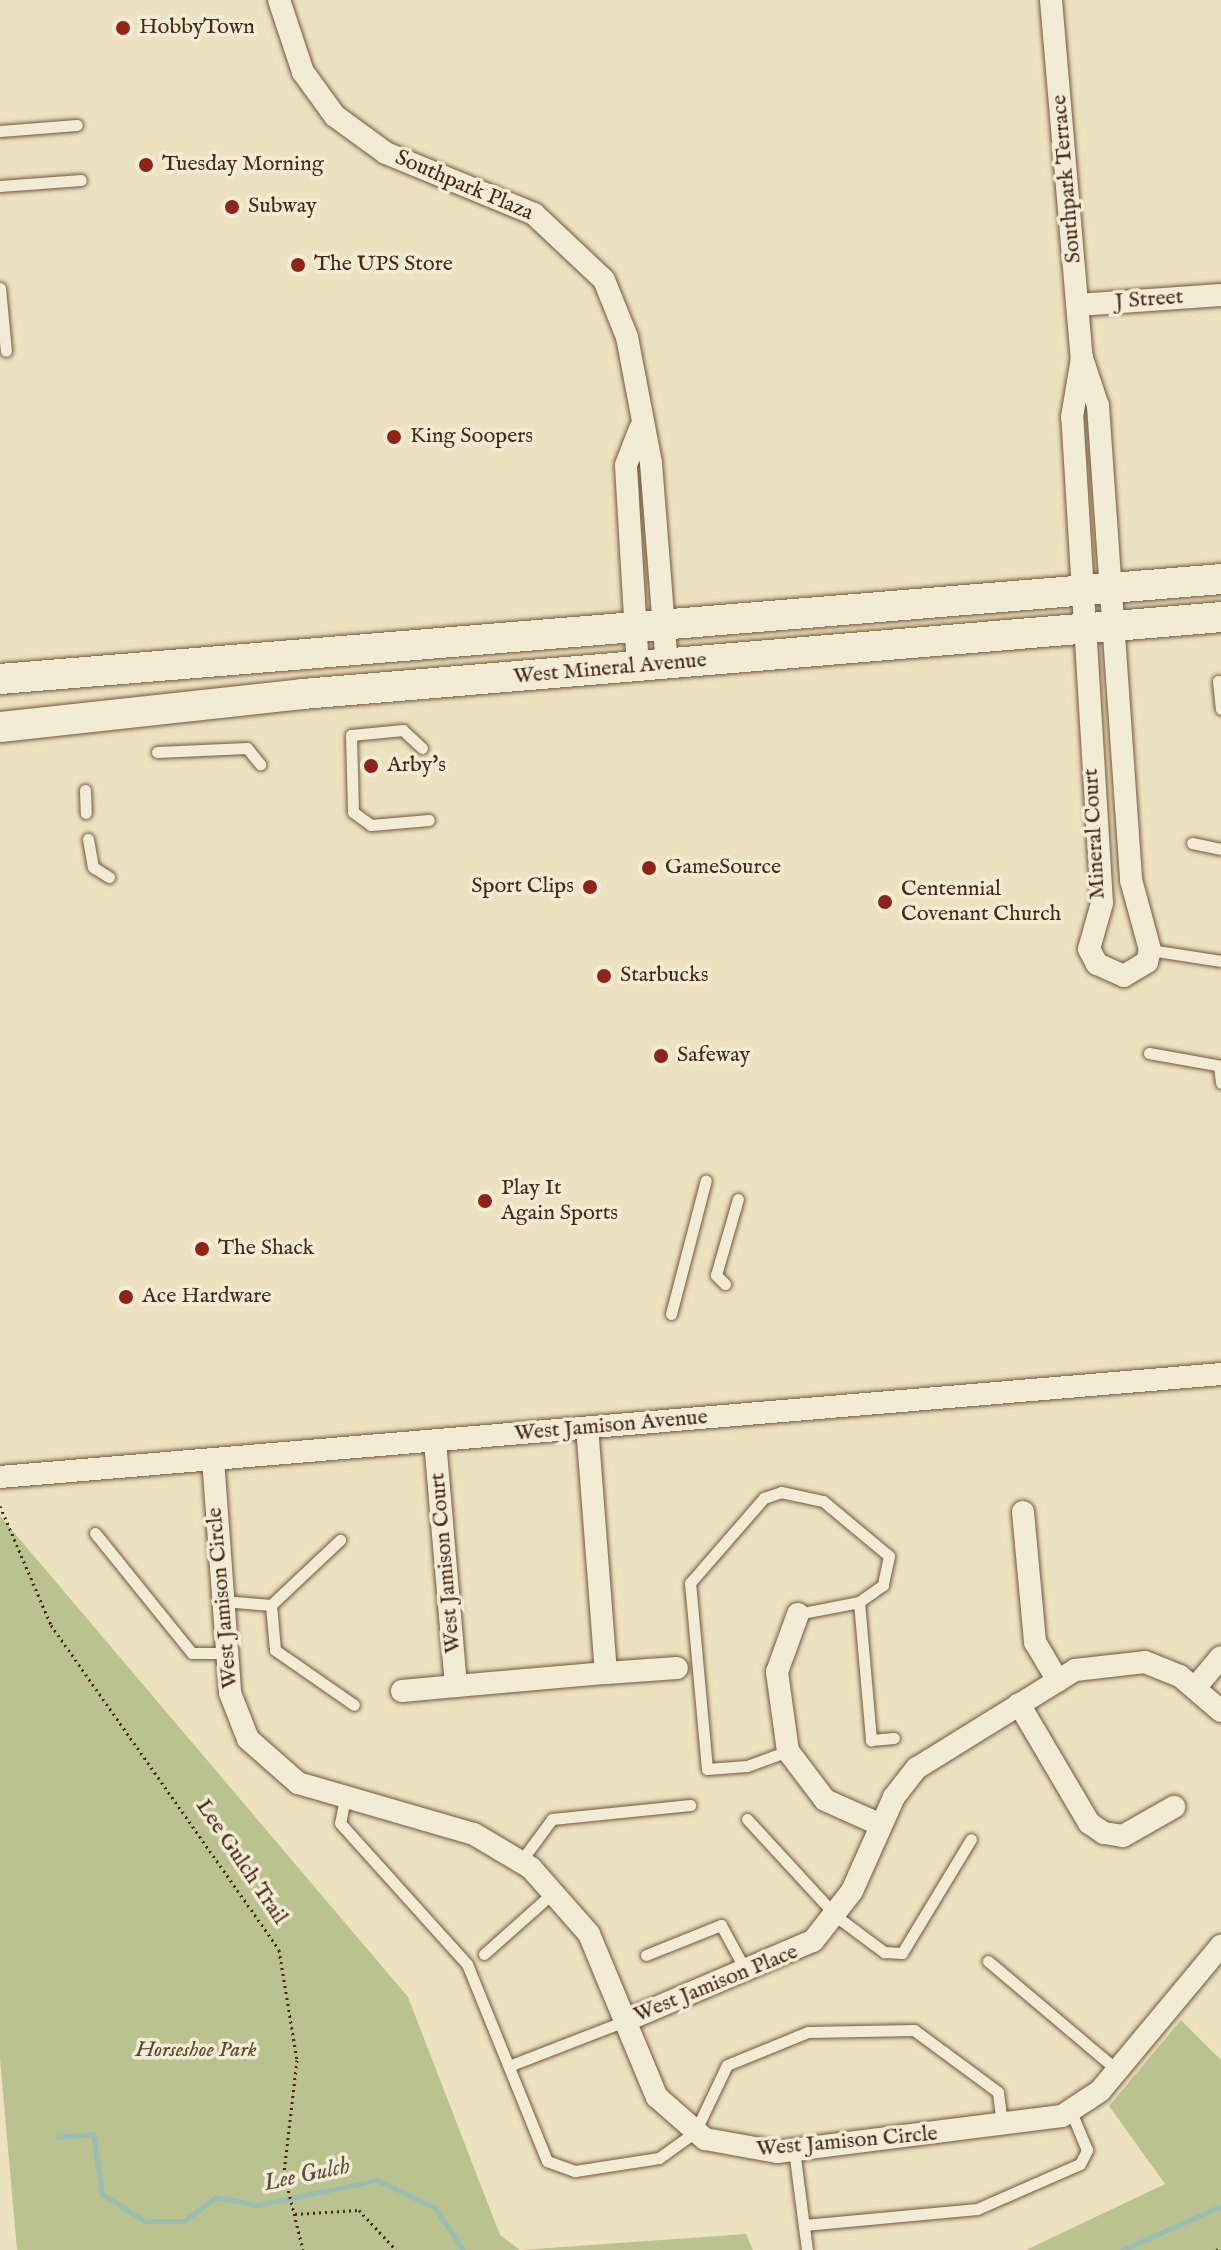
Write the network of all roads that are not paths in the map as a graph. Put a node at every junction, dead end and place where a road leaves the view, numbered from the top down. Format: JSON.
{"nodes":[{"id":1,"x":279,"y":0,"type":"edge"},
{"id":2,"x":1051,"y":0,"type":"edge"},
{"id":3,"x":77,"y":125,"type":"dead end"},
{"id":4,"x":0,"y":131,"type":"edge"},
{"id":5,"x":81,"y":180,"type":"dead end"},
{"id":6,"x":0,"y":186,"type":"edge"},
{"id":7,"x":0,"y":288,"type":"edge"},
{"id":8,"x":1221,"y":295,"type":"edge"},
{"id":9,"x":1078,"y":305,"type":"junction"},
{"id":10,"x":6,"y":351,"type":"dead end"},
{"id":11,"x":1221,"y":579,"type":"edge"},
{"id":12,"x":1099,"y":590,"type":"junction"},
{"id":13,"x":1221,"y":617,"type":"edge"},
{"id":14,"x":1114,"y":626,"type":"junction"},
{"id":15,"x":1084,"y":629,"type":"junction"},
{"id":16,"x":649,"y":631,"type":"junction"},
{"id":17,"x":653,"y":666,"type":"junction"},
{"id":18,"x":0,"y":679,"type":"edge"},
{"id":19,"x":1218,"y":681,"type":"dead end"},
{"id":20,"x":1221,"y":709,"type":"edge"},
{"id":21,"x":0,"y":727,"type":"edge"},
{"id":22,"x":422,"y":748,"type":"dead end"},
{"id":23,"x":157,"y":752,"type":"dead end"},
{"id":24,"x":260,"y":764,"type":"dead end"},
{"id":25,"x":85,"y":790,"type":"dead end"},
{"id":26,"x":86,"y":813,"type":"dead end"},
{"id":27,"x":429,"y":820,"type":"dead end"},
{"id":28,"x":88,"y":839,"type":"dead end"},
{"id":29,"x":1192,"y":843,"type":"dead end"},
{"id":30,"x":1221,"y":849,"type":"edge"},
{"id":31,"x":109,"y":877,"type":"dead end"},
{"id":32,"x":1150,"y":950,"type":"junction"},
{"id":33,"x":1221,"y":961,"type":"edge"},
{"id":34,"x":1149,"y":1053,"type":"dead end"},
{"id":35,"x":1220,"y":1066,"type":"edge"},
{"id":36,"x":1221,"y":1083,"type":"edge"},
{"id":37,"x":706,"y":1180,"type":"dead end"},
{"id":38,"x":738,"y":1199,"type":"dead end"},
{"id":39,"x":725,"y":1284,"type":"dead end"},
{"id":40,"x":671,"y":1314,"type":"dead end"},
{"id":41,"x":1221,"y":1374,"type":"edge"},
{"id":42,"x":587,"y":1428,"type":"junction"},
{"id":43,"x":435,"y":1441,"type":"junction"},
{"id":44,"x":213,"y":1459,"type":"junction"},
{"id":45,"x":0,"y":1477,"type":"edge"},
{"id":46,"x":1023,"y":1512,"type":"dead end"},
{"id":47,"x":95,"y":1533,"type":"dead end"},
{"id":48,"x":340,"y":1540,"type":"dead end"},
{"id":49,"x":223,"y":1601,"type":"junction"},
{"id":50,"x":859,"y":1602,"type":"junction"},
{"id":51,"x":271,"y":1605,"type":"junction"},
{"id":52,"x":798,"y":1614,"type":"joint"},
{"id":53,"x":227,"y":1653,"type":"junction"},
{"id":54,"x":1221,"y":1657,"type":"edge"},
{"id":55,"x":677,"y":1668,"type":"dead end"},
{"id":56,"x":606,"y":1673,"type":"junction"},
{"id":57,"x":1058,"y":1681,"type":"junction"},
{"id":58,"x":456,"y":1686,"type":"junction"},
{"id":59,"x":1195,"y":1688,"type":"junction"},
{"id":60,"x":402,"y":1691,"type":"dead end"},
{"id":61,"x":1019,"y":1704,"type":"junction"},
{"id":62,"x":354,"y":1705,"type":"dead end"},
{"id":63,"x":1221,"y":1711,"type":"edge"},
{"id":64,"x":894,"y":1738,"type":"dead end"},
{"id":65,"x":788,"y":1751,"type":"junction"},
{"id":66,"x":345,"y":1798,"type":"junction"},
{"id":67,"x":690,"y":1805,"type":"dead end"},
{"id":68,"x":1174,"y":1807,"type":"dead end"},
{"id":69,"x":747,"y":1819,"type":"dead end"},
{"id":70,"x":881,"y":1825,"type":"junction"},
{"id":71,"x":971,"y":1839,"type":"dead end"},
{"id":72,"x":521,"y":1861,"type":"junction"},
{"id":73,"x":555,"y":1891,"type":"junction"},
{"id":74,"x":837,"y":1917,"type":"junction"},
{"id":75,"x":1221,"y":1946,"type":"edge"},
{"id":76,"x":484,"y":1954,"type":"dead end"},
{"id":77,"x":646,"y":1955,"type":"dead end"},
{"id":78,"x":988,"y":1961,"type":"dead end"},
{"id":79,"x":747,"y":1973,"type":"junction"},
{"id":80,"x":625,"y":2021,"type":"junction"},
{"id":81,"x":509,"y":2066,"type":"junction"},
{"id":82,"x":1118,"y":2071,"type":"junction"},
{"id":83,"x":1071,"y":2112,"type":"junction"},
{"id":84,"x":1002,"y":2127,"type":"junction"},
{"id":85,"x":695,"y":2132,"type":"junction"},
{"id":86,"x":794,"y":2150,"type":"junction"},
{"id":87,"x":804,"y":2225,"type":"junction"},
{"id":88,"x":807,"y":2250,"type":"edge"}],
"edges":[{"from":1,"to":16,"type":"street","name":"Southpark Plaza"},
{"from":2,"to":9,"type":"street","name":"Southpark Terrace"},
{"from":3,"to":4,"type":"lane"},
{"from":5,"to":6,"type":"lane"},
{"from":7,"to":10,"type":"lane"},
{"from":8,"to":9,"type":"street","name":"J Street"},
{"from":9,"to":12,"type":"street","name":"Southpark Terrace"},
{"from":11,"to":12,"type":"main road","name":"West Mineral Avenue"},
{"from":12,"to":14,"type":"street","name":"Southpark Terrace"},
{"from":12,"to":15,"type":"street","name":"Mineral Court"},
{"from":12,"to":16,"type":"main road","name":"West Mineral Avenue"},
{"from":13,"to":14,"type":"main road","name":"West Mineral Avenue"},
{"from":14,"to":15,"type":"main road","name":"West Mineral Avenue"},
{"from":14,"to":32,"type":"street","name":"Mineral Court"},
{"from":15,"to":17,"type":"main road","name":"West Mineral Avenue"},
{"from":15,"to":32,"type":"street","name":"Mineral Court"},
{"from":16,"to":17,"type":"street","name":"Southpark Plaza"},
{"from":16,"to":18,"type":"main road","name":"West Mineral Avenue"},
{"from":17,"to":21,"type":"main road","name":"West Mineral Avenue"},
{"from":19,"to":20,"type":"lane"},
{"from":22,"to":27,"type":"lane"},
{"from":23,"to":24,"type":"lane"},
{"from":25,"to":26,"type":"lane"},
{"from":28,"to":31,"type":"lane"},
{"from":29,"to":30,"type":"lane"},
{"from":32,"to":33,"type":"lane"},
{"from":34,"to":35,"type":"lane"},
{"from":35,"to":36,"type":"lane"},
{"from":37,"to":40,"type":"lane"},
{"from":38,"to":39,"type":"lane"},
{"from":41,"to":42,"type":"street","name":"West Jamison Avenue"},
{"from":42,"to":43,"type":"street","name":"West Jamison Avenue"},
{"from":42,"to":56,"type":"street"},
{"from":43,"to":44,"type":"street","name":"West Jamison Avenue"},
{"from":43,"to":58,"type":"street","name":"West Jamison Court"},
{"from":44,"to":45,"type":"street","name":"West Jamison Avenue"},
{"from":44,"to":49,"type":"street","name":"West Jamison Circle"},
{"from":46,"to":57,"type":"street"},
{"from":47,"to":53,"type":"lane"},
{"from":48,"to":51,"type":"lane"},
{"from":49,"to":51,"type":"lane"},
{"from":49,"to":53,"type":"street","name":"West Jamison Circle"},
{"from":50,"to":52,"type":"lane"},
{"from":50,"to":64,"type":"lane"},
{"from":50,"to":65,"type":"lane"},
{"from":51,"to":62,"type":"lane"},
{"from":52,"to":65,"type":"street"},
{"from":53,"to":66,"type":"street","name":"West Jamison Circle"},
{"from":54,"to":59,"type":"street"},
{"from":55,"to":56,"type":"street","name":"West Jamison Court"},
{"from":56,"to":58,"type":"street","name":"West Jamison Court"},
{"from":57,"to":59,"type":"street","name":"West Jamison Place"},
{"from":57,"to":61,"type":"street","name":"West Jamison Place"},
{"from":58,"to":60,"type":"street","name":"West Jamison Court"},
{"from":59,"to":63,"type":"street","name":"West Jamison Place"},
{"from":61,"to":68,"type":"street"},
{"from":61,"to":70,"type":"street","name":"West Jamison Place"},
{"from":65,"to":70,"type":"street"},
{"from":66,"to":72,"type":"street","name":"West Jamison Circle"},
{"from":66,"to":81,"type":"lane"},
{"from":67,"to":72,"type":"lane"},
{"from":69,"to":74,"type":"lane"},
{"from":70,"to":74,"type":"street","name":"West Jamison Place"},
{"from":71,"to":74,"type":"lane"},
{"from":72,"to":73,"type":"street","name":"West Jamison Circle"},
{"from":73,"to":76,"type":"lane"},
{"from":73,"to":80,"type":"street","name":"West Jamison Circle"},
{"from":74,"to":79,"type":"street","name":"West Jamison Place"},
{"from":75,"to":82,"type":"street","name":"West Jamison Circle"},
{"from":77,"to":79,"type":"lane"},
{"from":78,"to":82,"type":"lane"},
{"from":79,"to":80,"type":"street","name":"West Jamison Place"},
{"from":80,"to":81,"type":"lane"},
{"from":80,"to":85,"type":"street","name":"West Jamison Circle"},
{"from":81,"to":85,"type":"lane"},
{"from":82,"to":83,"type":"street","name":"West Jamison Circle"},
{"from":83,"to":84,"type":"street","name":"West Jamison Circle"},
{"from":83,"to":87,"type":"lane"},
{"from":84,"to":85,"type":"lane"},
{"from":84,"to":86,"type":"street","name":"West Jamison Circle"},
{"from":85,"to":86,"type":"street","name":"West Jamison Circle"},
{"from":86,"to":87,"type":"lane"},
{"from":87,"to":88,"type":"lane"}]}
